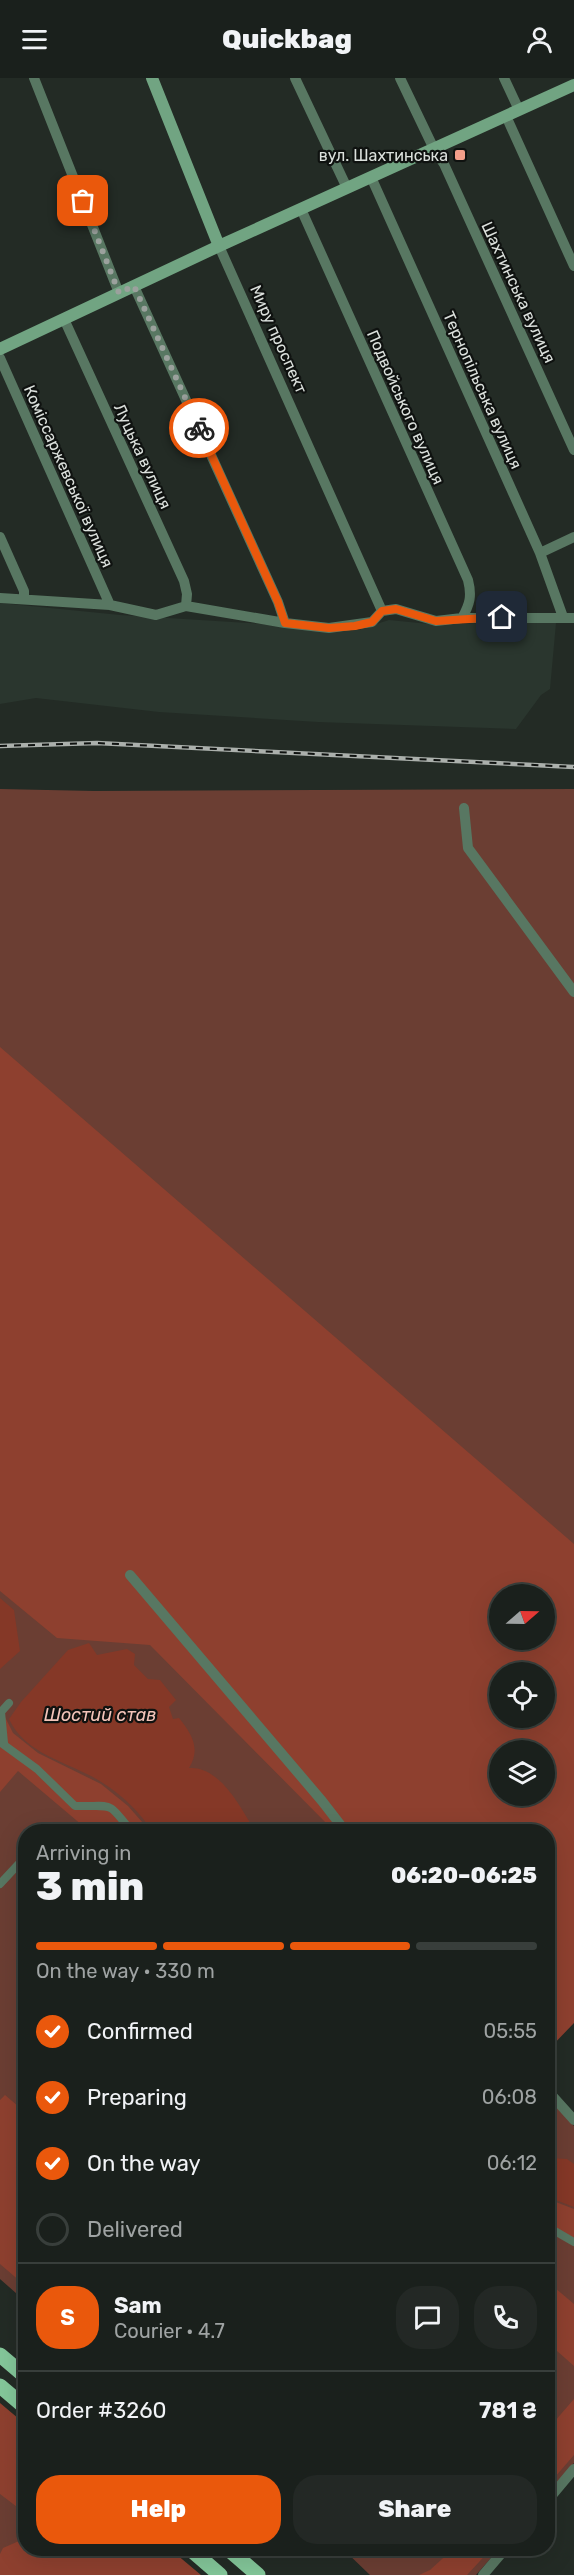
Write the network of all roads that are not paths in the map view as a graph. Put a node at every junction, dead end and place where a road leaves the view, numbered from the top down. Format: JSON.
{"nodes":[{"id":1,"x":34,"y":78,"type":"edge"},
{"id":2,"x":152,"y":78,"type":"edge"},
{"id":3,"x":295,"y":78,"type":"edge"},
{"id":4,"x":400,"y":78,"type":"edge"},
{"id":5,"x":504,"y":78,"type":"edge"},
{"id":6,"x":574,"y":85,"type":"edge"},
{"id":7,"x":519,"y":110,"type":"junction"},
{"id":8,"x":506,"y":116,"type":"junction"},
{"id":9,"x":434,"y":149,"type":"junction"},
{"id":10,"x":371,"y":177,"type":"junction"},
{"id":11,"x":347,"y":188,"type":"junction"},
{"id":12,"x":301,"y":209,"type":"junction"},
{"id":13,"x":219,"y":246,"type":"junction"},
{"id":14,"x":574,"y":266,"type":"edge"},
{"id":15,"x":134,"y":286,"type":"junction"},
{"id":16,"x":119,"y":293,"type":"junction"},
{"id":17,"x":64,"y":319,"type":"junction"},
{"id":18,"x":0,"y":349,"type":"edge"},
{"id":19,"x":0,"y":358,"type":"edge"},
{"id":20,"x":574,"y":450,"type":"edge"},
{"id":21,"x":0,"y":537,"type":"edge"},
{"id":22,"x":574,"y":537,"type":"edge"},
{"id":23,"x":540,"y":553,"type":"junction"},
{"id":24,"x":0,"y":598,"type":"edge"},
{"id":25,"x":24,"y":599,"type":"junction"},
{"id":26,"x":110,"y":605,"type":"junction"},
{"id":27,"x":186,"y":606,"type":"junction"},
{"id":28,"x":382,"y":611,"type":"junction"},
{"id":29,"x":462,"y":618,"type":"junction"},
{"id":30,"x":568,"y":618,"type":"edge"},
{"id":31,"x":285,"y":623,"type":"junction"},
{"id":32,"x":464,"y":808,"type":"dead end"},
{"id":33,"x":574,"y":992,"type":"edge"},
{"id":34,"x":130,"y":1575,"type":"dead end"},
{"id":35,"x":9,"y":1704,"type":"dead end"},
{"id":36,"x":1,"y":1712,"type":"edge"},
{"id":37,"x":2,"y":1743,"type":"edge"},
{"id":38,"x":126,"y":1824,"type":"edge"},
{"id":39,"x":340,"y":1824,"type":"edge"},
{"id":40,"x":18,"y":1865,"type":"edge"},
{"id":41,"x":0,"y":1884,"type":"edge"},
{"id":42,"x":555,"y":2099,"type":"edge"},
{"id":43,"x":574,"y":2120,"type":"edge"},
{"id":44,"x":555,"y":2232,"type":"edge"},
{"id":45,"x":574,"y":2242,"type":"edge"},
{"id":46,"x":0,"y":2355,"type":"edge"},
{"id":47,"x":18,"y":2370,"type":"edge"},
{"id":48,"x":0,"y":2386,"type":"edge"},
{"id":49,"x":18,"y":2401,"type":"edge"},
{"id":50,"x":574,"y":2469,"type":"edge"},
{"id":51,"x":555,"y":2492,"type":"edge"},
{"id":52,"x":198,"y":2556,"type":"edge"},
{"id":53,"x":236,"y":2556,"type":"edge"},
{"id":54,"x":499,"y":2556,"type":"edge"},
{"id":55,"x":220,"y":2575,"type":"edge"},
{"id":56,"x":258,"y":2575,"type":"edge"},
{"id":57,"x":483,"y":2575,"type":"edge"}],
"edges":[{"from":1,"to":16,"type":"street"},
{"from":2,"to":13,"type":"main road","name":"Миру проспект"},
{"from":3,"to":11,"type":"street"},
{"from":4,"to":9,"type":"street","name":"Шахтинська вулиця"},
{"from":5,"to":7,"type":"street"},
{"from":6,"to":7,"type":"main road"},
{"from":7,"to":8,"type":"main road"},
{"from":8,"to":9,"type":"main road"},
{"from":8,"to":14,"type":"street"},
{"from":9,"to":10,"type":"main road"},
{"from":9,"to":20,"type":"street","name":"Шахтинська вулиця"},
{"from":10,"to":11,"type":"main road"},
{"from":10,"to":23,"type":"street","name":"Тернопільська вулиця"},
{"from":11,"to":12,"type":"main road"},
{"from":12,"to":13,"type":"main road"},
{"from":12,"to":29,"type":"street","name":"Подвойського вулиця"},
{"from":13,"to":15,"type":"main road"},
{"from":13,"to":28,"type":"street","name":"Миру проспект"},
{"from":15,"to":16,"type":"main road"},
{"from":15,"to":31,"type":"street"},
{"from":16,"to":17,"type":"main road"},
{"from":17,"to":18,"type":"main road"},
{"from":17,"to":27,"type":"street","name":"Луцька вулиця"},
{"from":19,"to":26,"type":"street","name":"Коміссаржевської вулиця"},
{"from":21,"to":25,"type":"street"},
{"from":22,"to":23,"type":"street"},
{"from":23,"to":30,"type":"street","name":"Тернопільська вулиця"},
{"from":24,"to":25,"type":"street"},
{"from":25,"to":26,"type":"street"},
{"from":26,"to":27,"type":"street"},
{"from":27,"to":31,"type":"street"},
{"from":28,"to":29,"type":"street"},
{"from":28,"to":31,"type":"street"},
{"from":29,"to":30,"type":"street"},
{"from":32,"to":33,"type":"street"},
{"from":34,"to":39,"type":"street"},
{"from":35,"to":36,"type":"street"},
{"from":36,"to":37,"type":"street"},
{"from":37,"to":38,"type":"street"},
{"from":40,"to":41,"type":"street"},
{"from":42,"to":43,"type":"street"},
{"from":44,"to":45,"type":"street"},
{"from":46,"to":47,"type":"main road"},
{"from":48,"to":49,"type":"main road"},
{"from":50,"to":51,"type":"street"},
{"from":52,"to":55,"type":"main road"},
{"from":53,"to":56,"type":"main road"},
{"from":54,"to":57,"type":"street"}]}
